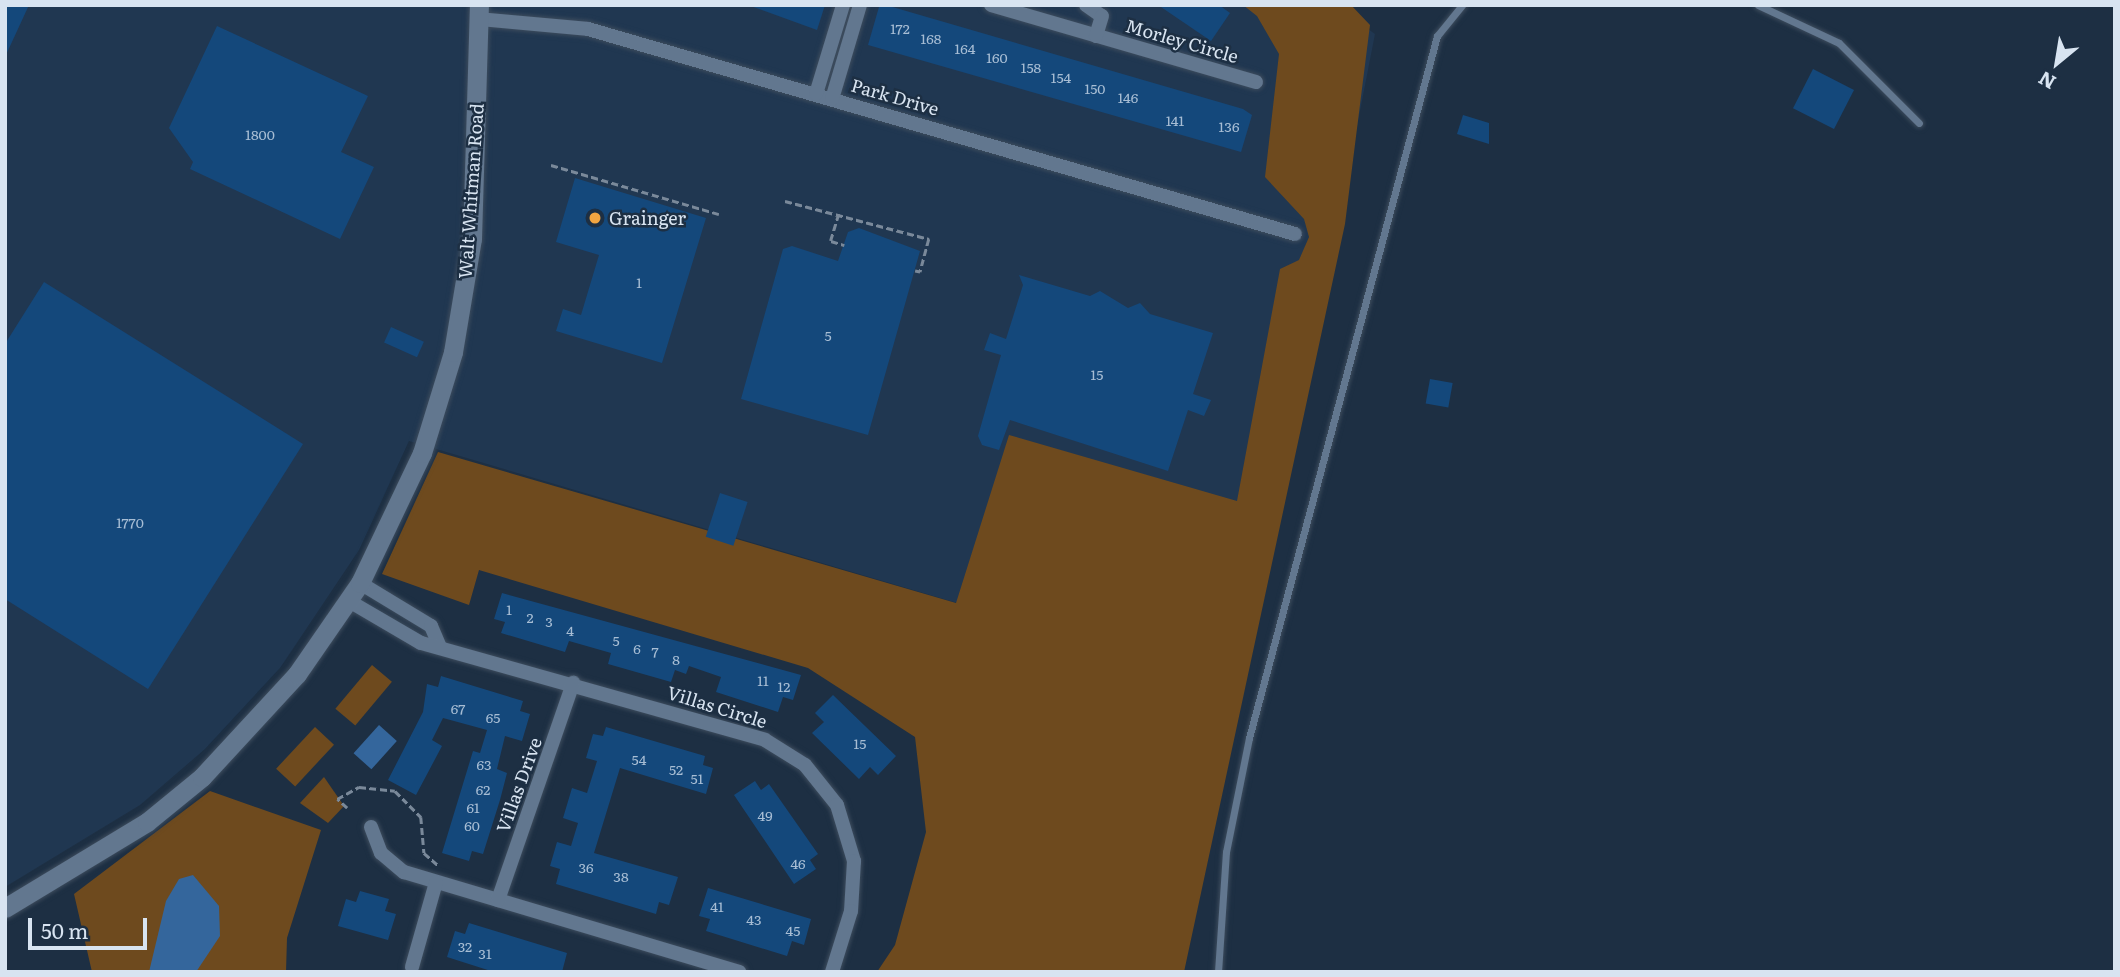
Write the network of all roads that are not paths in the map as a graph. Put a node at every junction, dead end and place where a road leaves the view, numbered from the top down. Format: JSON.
{"nodes":[{"id":1,"x":843,"y":5,"type":"edge"},
{"id":2,"x":860,"y":5,"type":"edge"},
{"id":3,"x":991,"y":5,"type":"edge"},
{"id":4,"x":1086,"y":5,"type":"edge"},
{"id":5,"x":1462,"y":5,"type":"edge"},
{"id":6,"x":1758,"y":5,"type":"edge"},
{"id":7,"x":479,"y":12,"type":"edge"},
{"id":8,"x":1096,"y":36,"type":"junction"},
{"id":9,"x":1256,"y":82,"type":"dead end"},
{"id":10,"x":816,"y":94,"type":"junction"},
{"id":11,"x":832,"y":99,"type":"junction"},
{"id":12,"x":1919,"y":123,"type":"dead end"},
{"id":13,"x":1295,"y":234,"type":"dead end"},
{"id":14,"x":360,"y":583,"type":"junction"},
{"id":15,"x":349,"y":601,"type":"junction"},
{"id":16,"x":439,"y":645,"type":"junction"},
{"id":17,"x":573,"y":683,"type":"junction"},
{"id":18,"x":371,"y":827,"type":"dead end"},
{"id":19,"x":436,"y":882,"type":"junction"},
{"id":20,"x":498,"y":900,"type":"junction"},
{"id":21,"x":5,"y":908,"type":"edge"},
{"id":22,"x":412,"y":967,"type":"dead end"},
{"id":23,"x":739,"y":972,"type":"edge"},
{"id":24,"x":832,"y":972,"type":"edge"},
{"id":25,"x":1218,"y":972,"type":"edge"}],
"edges":[{"from":1,"to":10,"type":"street"},
{"from":2,"to":11,"type":"street"},
{"from":3,"to":8,"type":"street","name":"Morley Circle"},
{"from":4,"to":8,"type":"street","name":"Morley Circle"},
{"from":5,"to":25,"type":"lane"},
{"from":6,"to":12,"type":"lane"},
{"from":7,"to":10,"type":"street","name":"Park Drive"},
{"from":7,"to":14,"type":"main road","name":"Walt Whitman Road"},
{"from":8,"to":9,"type":"street","name":"Morley Circle"},
{"from":10,"to":11,"type":"street","name":"Park Drive"},
{"from":11,"to":13,"type":"street","name":"Park Drive"},
{"from":14,"to":15,"type":"main road","name":"Walt Whitman Road"},
{"from":14,"to":16,"type":"street"},
{"from":15,"to":16,"type":"street","name":"Villas Circle"},
{"from":15,"to":21,"type":"main road","name":"Walt Whitman Road"},
{"from":16,"to":17,"type":"street","name":"Villas Circle"},
{"from":17,"to":20,"type":"street","name":"Villas Drive"},
{"from":17,"to":24,"type":"street","name":"Villas Circle"},
{"from":18,"to":19,"type":"street"},
{"from":19,"to":20,"type":"street"},
{"from":19,"to":22,"type":"street"},
{"from":20,"to":23,"type":"street"}]}
